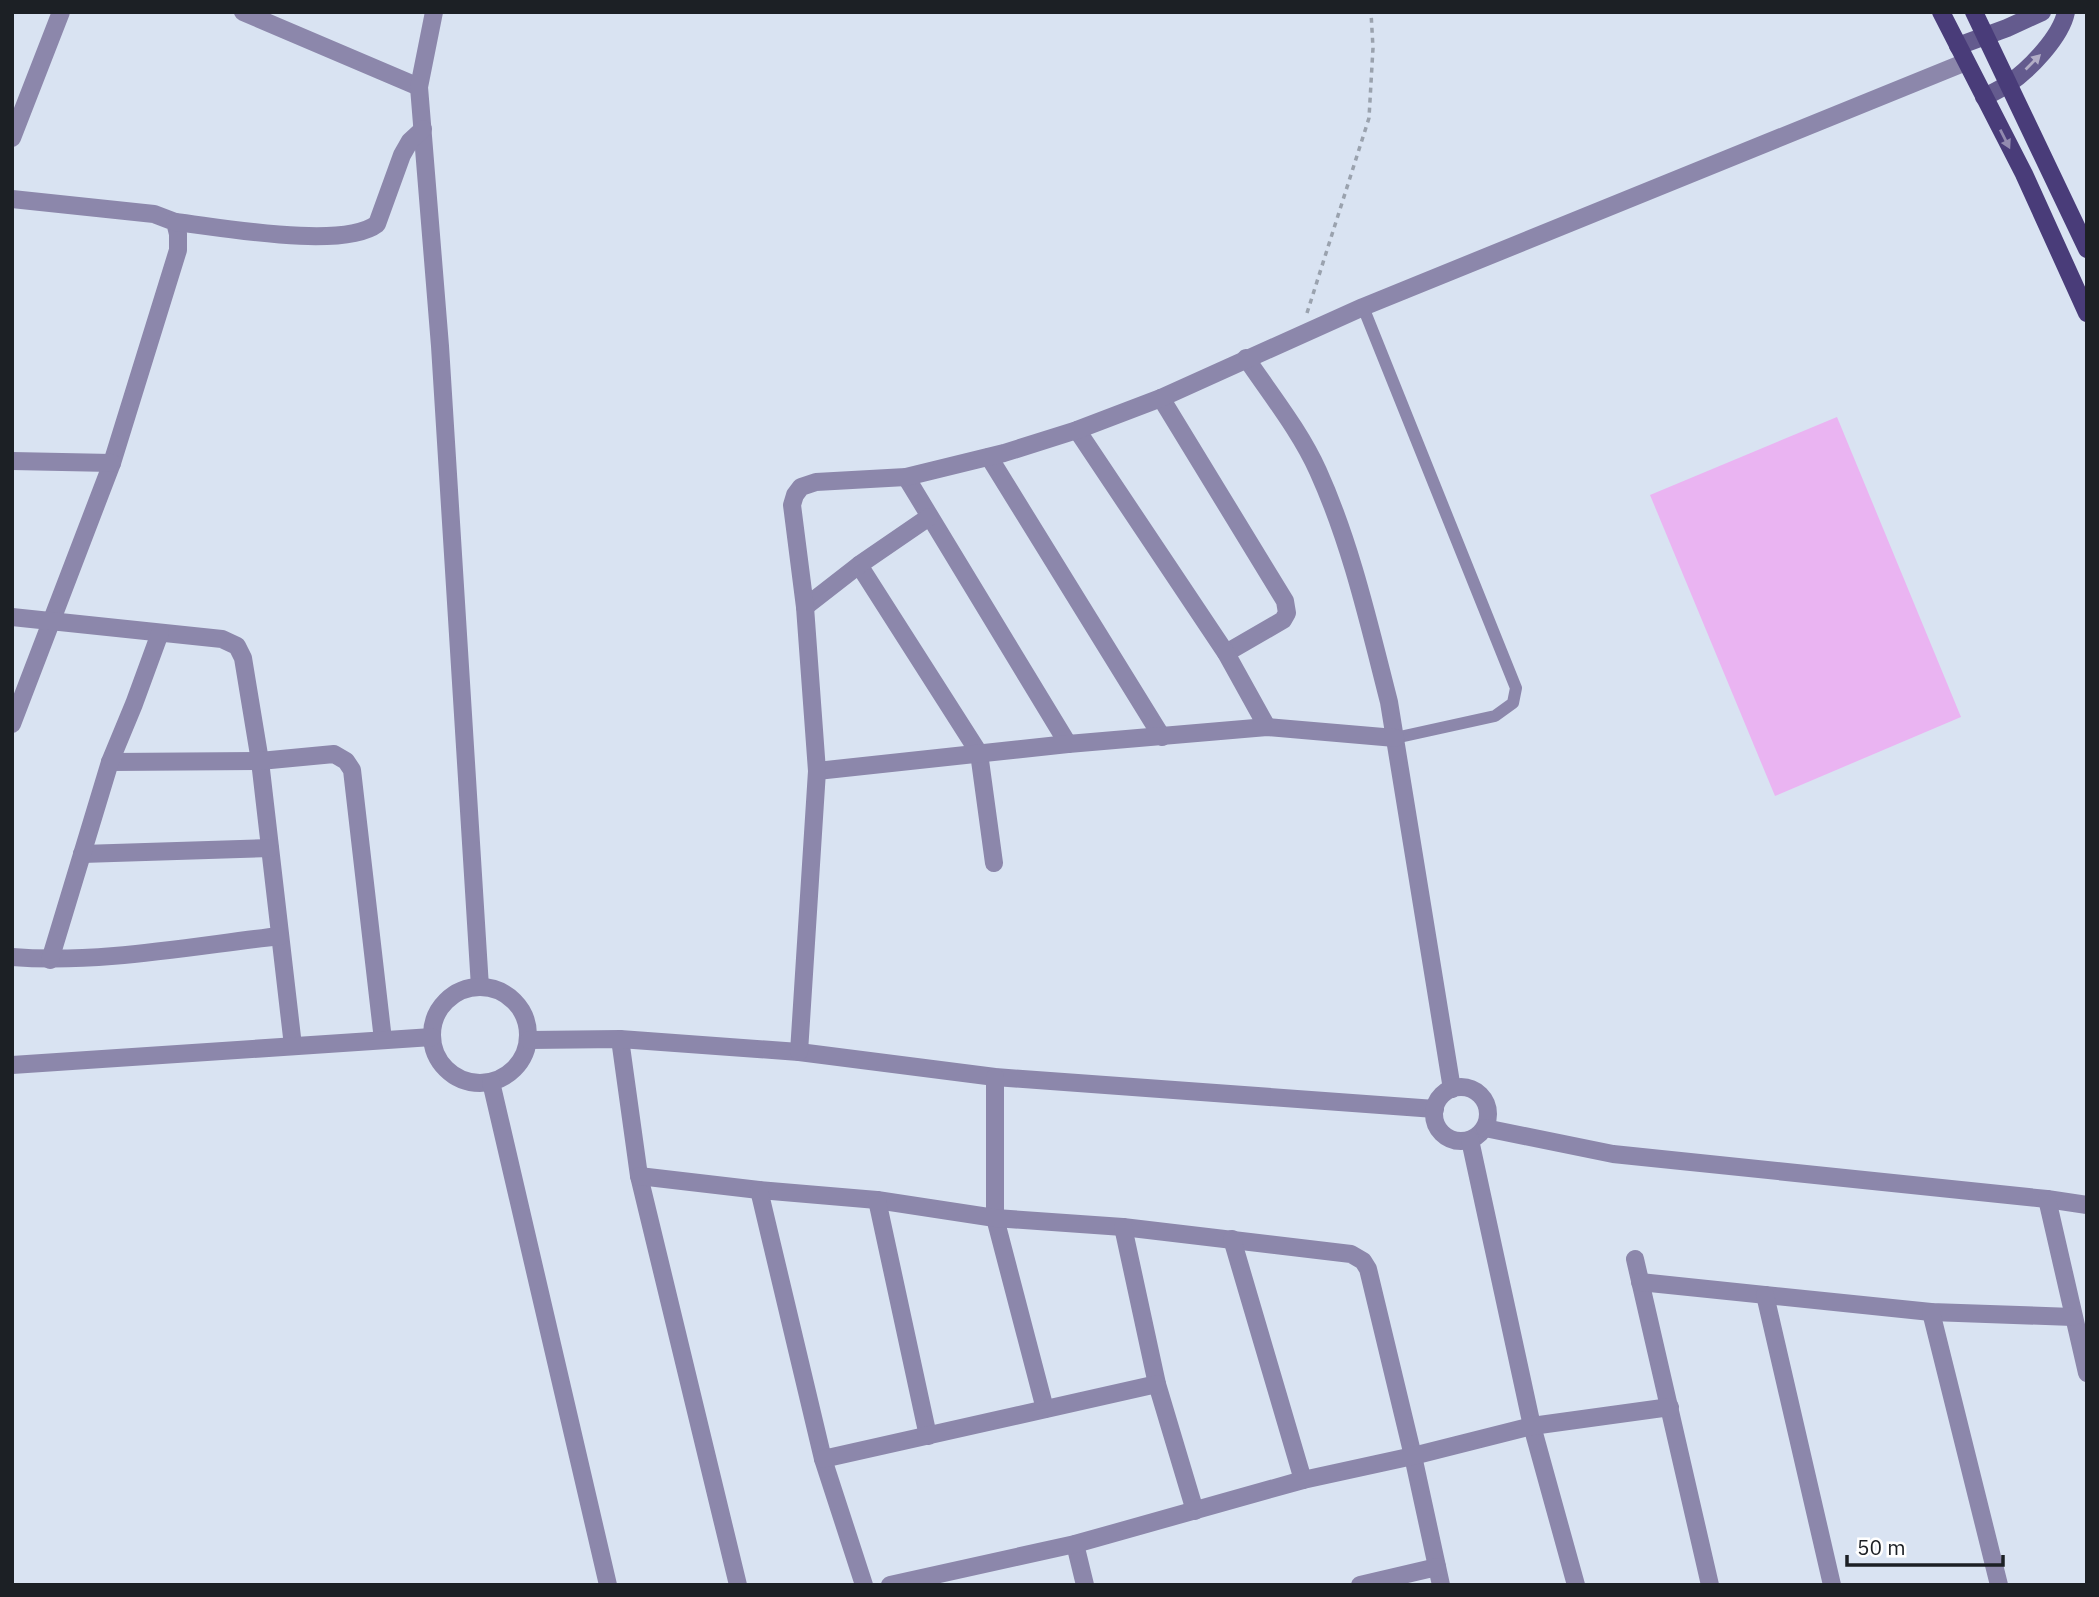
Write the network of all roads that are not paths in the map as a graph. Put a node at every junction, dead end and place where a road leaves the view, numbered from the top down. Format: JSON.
{"nodes":[{"id":1,"x":61,"y":12,"type":"edge"},
{"id":2,"x":243,"y":12,"type":"edge"},
{"id":3,"x":434,"y":12,"type":"edge"},
{"id":4,"x":1941,"y":12,"type":"edge"},
{"id":5,"x":1974,"y":12,"type":"edge"},
{"id":6,"x":2042,"y":12,"type":"edge"},
{"id":7,"x":2066,"y":12,"type":"edge"},
{"id":8,"x":1986,"y":36,"type":"junction"},
{"id":9,"x":1962,"y":54,"type":"junction"},
{"id":10,"x":2009,"y":84,"type":"junction"},
{"id":11,"x":419,"y":87,"type":"junction"},
{"id":12,"x":1984,"y":97,"type":"junction"},
{"id":13,"x":16,"y":117,"type":"edge"},
{"id":14,"x":423,"y":129,"type":"junction"},
{"id":15,"x":12,"y":138,"type":"edge"},
{"id":16,"x":12,"y":199,"type":"edge"},
{"id":17,"x":175,"y":222,"type":"junction"},
{"id":18,"x":2087,"y":248,"type":"edge"},
{"id":19,"x":1363,"y":307,"type":"junction"},
{"id":20,"x":2087,"y":313,"type":"edge"},
{"id":21,"x":1246,"y":358,"type":"junction"},
{"id":22,"x":1161,"y":398,"type":"junction"},
{"id":23,"x":1077,"y":430,"type":"junction"},
{"id":24,"x":989,"y":457,"type":"junction"},
{"id":25,"x":12,"y":461,"type":"edge"},
{"id":26,"x":112,"y":463,"type":"junction"},
{"id":27,"x":906,"y":477,"type":"junction"},
{"id":28,"x":929,"y":517,"type":"junction"},
{"id":29,"x":859,"y":565,"type":"junction"},
{"id":30,"x":805,"y":607,"type":"junction"},
{"id":31,"x":12,"y":617,"type":"edge"},
{"id":32,"x":52,"y":621,"type":"junction"},
{"id":33,"x":160,"y":633,"type":"junction"},
{"id":34,"x":1226,"y":653,"type":"junction"},
{"id":35,"x":12,"y":724,"type":"edge"},
{"id":36,"x":1267,"y":727,"type":"junction"},
{"id":37,"x":1162,"y":737,"type":"junction"},
{"id":38,"x":1395,"y":738,"type":"junction"},
{"id":39,"x":1068,"y":744,"type":"junction"},
{"id":40,"x":979,"y":753,"type":"junction"},
{"id":41,"x":260,"y":761,"type":"junction"},
{"id":42,"x":110,"y":762,"type":"junction"},
{"id":43,"x":817,"y":771,"type":"junction"},
{"id":44,"x":270,"y":848,"type":"junction"},
{"id":45,"x":82,"y":854,"type":"junction"},
{"id":46,"x":994,"y":863,"type":"dead end"},
{"id":47,"x":280,"y":936,"type":"junction"},
{"id":48,"x":12,"y":957,"type":"edge"},
{"id":49,"x":50,"y":960,"type":"junction"},
{"id":50,"x":480,"y":987,"type":"junction"},
{"id":51,"x":432,"y":1037,"type":"junction"},
{"id":52,"x":620,"y":1039,"type":"junction"},
{"id":53,"x":528,"y":1040,"type":"junction"},
{"id":54,"x":383,"y":1041,"type":"junction"},
{"id":55,"x":293,"y":1046,"type":"junction"},
{"id":56,"x":799,"y":1052,"type":"junction"},
{"id":57,"x":12,"y":1065,"type":"edge"},
{"id":58,"x":995,"y":1077,"type":"junction"},
{"id":59,"x":491,"y":1082,"type":"junction"},
{"id":60,"x":1452,"y":1089,"type":"junction"},
{"id":61,"x":1435,"y":1109,"type":"junction"},
{"id":62,"x":1485,"y":1128,"type":"junction"},
{"id":63,"x":1470,"y":1140,"type":"junction"},
{"id":64,"x":639,"y":1176,"type":"junction"},
{"id":65,"x":759,"y":1190,"type":"junction"},
{"id":66,"x":2047,"y":1199,"type":"junction"},
{"id":67,"x":877,"y":1200,"type":"junction"},
{"id":68,"x":2087,"y":1205,"type":"edge"},
{"id":69,"x":995,"y":1219,"type":"junction"},
{"id":70,"x":1123,"y":1227,"type":"junction"},
{"id":71,"x":1232,"y":1239,"type":"junction"},
{"id":72,"x":1635,"y":1259,"type":"dead end"},
{"id":73,"x":1640,"y":1282,"type":"junction"},
{"id":74,"x":1765,"y":1294,"type":"junction"},
{"id":75,"x":1930,"y":1312,"type":"junction"},
{"id":76,"x":2073,"y":1317,"type":"junction"},
{"id":77,"x":2087,"y":1373,"type":"edge"},
{"id":78,"x":1157,"y":1384,"type":"junction"},
{"id":79,"x":1670,"y":1407,"type":"junction"},
{"id":80,"x":1045,"y":1409,"type":"junction"},
{"id":81,"x":1532,"y":1426,"type":"junction"},
{"id":82,"x":928,"y":1436,"type":"junction"},
{"id":83,"x":1413,"y":1456,"type":"junction"},
{"id":84,"x":823,"y":1459,"type":"junction"},
{"id":85,"x":1303,"y":1480,"type":"junction"},
{"id":86,"x":1195,"y":1511,"type":"junction"},
{"id":87,"x":1075,"y":1544,"type":"junction"},
{"id":88,"x":1437,"y":1567,"type":"junction"},
{"id":89,"x":608,"y":1585,"type":"edge"},
{"id":90,"x":738,"y":1585,"type":"edge"},
{"id":91,"x":864,"y":1585,"type":"edge"},
{"id":92,"x":890,"y":1585,"type":"edge"},
{"id":93,"x":1085,"y":1585,"type":"edge"},
{"id":94,"x":1360,"y":1585,"type":"edge"},
{"id":95,"x":1441,"y":1585,"type":"edge"},
{"id":96,"x":1576,"y":1585,"type":"edge"},
{"id":97,"x":1710,"y":1585,"type":"edge"},
{"id":98,"x":1832,"y":1585,"type":"edge"},
{"id":99,"x":1999,"y":1585,"type":"edge"}],
"edges":[{"from":1,"to":13,"type":"street"},
{"from":2,"to":11,"type":"street"},
{"from":3,"to":11,"type":"street"},
{"from":4,"to":9,"type":"main road"},
{"from":5,"to":8,"type":"main road"},
{"from":6,"to":8,"type":"street"},
{"from":10,"to":7,"type":"street","one_way":true},
{"from":8,"to":9,"type":"street"},
{"from":8,"to":10,"type":"main road"},
{"from":9,"to":12,"type":"main road"},
{"from":9,"to":19,"type":"street"},
{"from":10,"to":12,"type":"street"},
{"from":10,"to":18,"type":"main road"},
{"from":11,"to":14,"type":"street"},
{"from":12,"to":20,"type":"main road","one_way":true},
{"from":13,"to":15,"type":"street"},
{"from":14,"to":17,"type":"street"},
{"from":14,"to":50,"type":"street"},
{"from":16,"to":17,"type":"street"},
{"from":17,"to":26,"type":"street"},
{"from":19,"to":21,"type":"street"},
{"from":19,"to":38,"type":"lane"},
{"from":21,"to":22,"type":"street"},
{"from":21,"to":38,"type":"street"},
{"from":22,"to":23,"type":"street"},
{"from":22,"to":34,"type":"street"},
{"from":23,"to":24,"type":"street"},
{"from":23,"to":34,"type":"street"},
{"from":24,"to":27,"type":"street"},
{"from":24,"to":37,"type":"street"},
{"from":25,"to":26,"type":"street"},
{"from":26,"to":32,"type":"street"},
{"from":27,"to":28,"type":"street"},
{"from":27,"to":30,"type":"street"},
{"from":28,"to":29,"type":"street"},
{"from":28,"to":39,"type":"street"},
{"from":29,"to":30,"type":"street"},
{"from":29,"to":40,"type":"street"},
{"from":30,"to":43,"type":"street"},
{"from":31,"to":32,"type":"street"},
{"from":32,"to":33,"type":"street"},
{"from":32,"to":35,"type":"street"},
{"from":33,"to":41,"type":"street"},
{"from":33,"to":42,"type":"street"},
{"from":34,"to":36,"type":"street"},
{"from":36,"to":37,"type":"street"},
{"from":36,"to":38,"type":"street"},
{"from":37,"to":39,"type":"street"},
{"from":38,"to":60,"type":"street"},
{"from":39,"to":40,"type":"street"},
{"from":40,"to":43,"type":"street"},
{"from":40,"to":46,"type":"street"},
{"from":41,"to":42,"type":"street"},
{"from":41,"to":44,"type":"street"},
{"from":41,"to":54,"type":"street"},
{"from":42,"to":45,"type":"street"},
{"from":43,"to":56,"type":"street"},
{"from":44,"to":45,"type":"street"},
{"from":44,"to":47,"type":"street"},
{"from":45,"to":49,"type":"street"},
{"from":47,"to":49,"type":"street"},
{"from":47,"to":55,"type":"street"},
{"from":48,"to":49,"type":"street"},
{"from":50,"to":51,"type":"street"},
{"from":50,"to":53,"type":"street"},
{"from":51,"to":54,"type":"street"},
{"from":51,"to":59,"type":"street"},
{"from":52,"to":53,"type":"street"},
{"from":52,"to":56,"type":"street"},
{"from":52,"to":64,"type":"street"},
{"from":53,"to":59,"type":"street"},
{"from":54,"to":55,"type":"street"},
{"from":55,"to":57,"type":"street"},
{"from":56,"to":58,"type":"street"},
{"from":58,"to":61,"type":"street"},
{"from":58,"to":69,"type":"street"},
{"from":59,"to":89,"type":"street"},
{"from":60,"to":61,"type":"street"},
{"from":60,"to":62,"type":"street"},
{"from":61,"to":63,"type":"street"},
{"from":62,"to":63,"type":"street"},
{"from":62,"to":66,"type":"street"},
{"from":63,"to":81,"type":"street"},
{"from":64,"to":65,"type":"street"},
{"from":64,"to":90,"type":"street"},
{"from":65,"to":67,"type":"street"},
{"from":65,"to":84,"type":"street"},
{"from":66,"to":68,"type":"street"},
{"from":66,"to":76,"type":"street"},
{"from":67,"to":69,"type":"street"},
{"from":67,"to":82,"type":"street"},
{"from":69,"to":70,"type":"street"},
{"from":69,"to":80,"type":"street"},
{"from":70,"to":71,"type":"street"},
{"from":70,"to":78,"type":"street"},
{"from":71,"to":83,"type":"street"},
{"from":71,"to":85,"type":"street"},
{"from":72,"to":73,"type":"street"},
{"from":73,"to":74,"type":"street"},
{"from":73,"to":79,"type":"street"},
{"from":74,"to":75,"type":"street"},
{"from":74,"to":98,"type":"street"},
{"from":75,"to":76,"type":"street"},
{"from":75,"to":99,"type":"street"},
{"from":76,"to":77,"type":"street"},
{"from":78,"to":80,"type":"street"},
{"from":78,"to":86,"type":"street"},
{"from":79,"to":81,"type":"street"},
{"from":79,"to":97,"type":"street"},
{"from":80,"to":82,"type":"street"},
{"from":81,"to":83,"type":"street"},
{"from":81,"to":96,"type":"street"},
{"from":82,"to":84,"type":"street"},
{"from":83,"to":85,"type":"street"},
{"from":83,"to":88,"type":"street"},
{"from":84,"to":91,"type":"street"},
{"from":85,"to":86,"type":"street"},
{"from":86,"to":87,"type":"street"},
{"from":87,"to":92,"type":"street"},
{"from":87,"to":93,"type":"street"},
{"from":88,"to":94,"type":"street"},
{"from":88,"to":95,"type":"street"}]}
